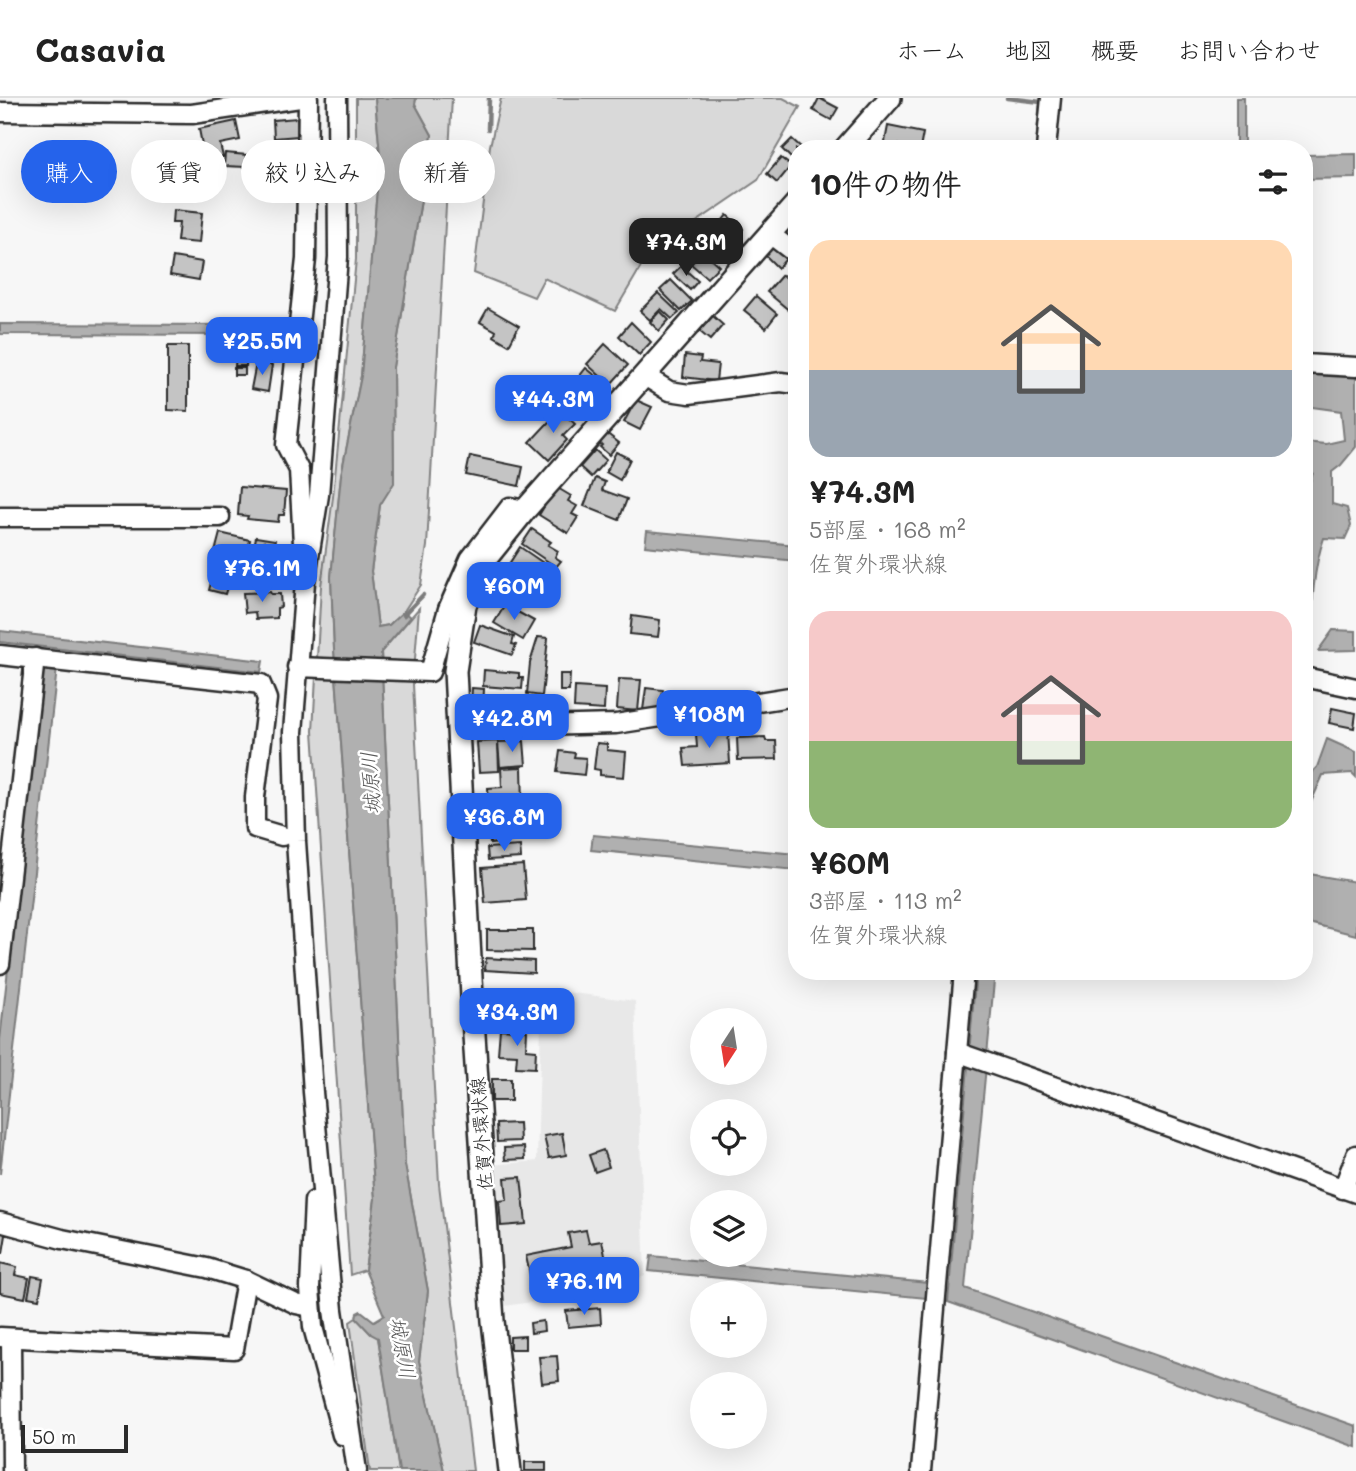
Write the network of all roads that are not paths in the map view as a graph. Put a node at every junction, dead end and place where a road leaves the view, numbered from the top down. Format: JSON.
{"nodes":[{"id":1,"x":300,"y":98,"type":"edge"},
{"id":2,"x":308,"y":98,"type":"edge"},
{"id":3,"x":337,"y":98,"type":"edge"},
{"id":4,"x":890,"y":98,"type":"edge"},
{"id":5,"x":1051,"y":98,"type":"edge"},
{"id":6,"x":0,"y":112,"type":"edge"},
{"id":7,"x":853,"y":140,"type":"edge"},
{"id":8,"x":1047,"y":140,"type":"edge"},
{"id":9,"x":788,"y":213,"type":"edge"},
{"id":10,"x":770,"y":234,"type":"junction"},
{"id":11,"x":788,"y":248,"type":"edge"},
{"id":12,"x":1313,"y":365,"type":"edge"},
{"id":13,"x":1356,"y":367,"type":"edge"},
{"id":14,"x":645,"y":376,"type":"junction"},
{"id":15,"x":788,"y":383,"type":"edge"},
{"id":16,"x":525,"y":510,"type":"junction"},
{"id":17,"x":0,"y":517,"type":"edge"},
{"id":18,"x":220,"y":517,"type":"dead end"},
{"id":19,"x":305,"y":582,"type":"junction"},
{"id":20,"x":0,"y":654,"type":"edge"},
{"id":21,"x":35,"y":658,"type":"junction"},
{"id":22,"x":297,"y":667,"type":"junction"},
{"id":23,"x":1313,"y":679,"type":"edge"},
{"id":24,"x":1356,"y":688,"type":"edge"},
{"id":25,"x":788,"y":697,"type":"edge"},
{"id":26,"x":459,"y":728,"type":"junction"},
{"id":27,"x":282,"y":836,"type":"dead end"},
{"id":28,"x":0,"y":964,"type":"edge"},
{"id":29,"x":963,"y":980,"type":"edge"},
{"id":30,"x":957,"y":1052,"type":"junction"},
{"id":31,"x":1356,"y":1155,"type":"edge"},
{"id":32,"x":320,"y":1167,"type":"junction"},
{"id":33,"x":1350,"y":1191,"type":"edge"},
{"id":34,"x":0,"y":1222,"type":"edge"},
{"id":35,"x":246,"y":1280,"type":"junction"},
{"id":36,"x":311,"y":1307,"type":"junction"},
{"id":37,"x":6,"y":1338,"type":"edge"},
{"id":38,"x":12,"y":1471,"type":"edge"},
{"id":39,"x":355,"y":1471,"type":"edge"},
{"id":40,"x":510,"y":1471,"type":"edge"},
{"id":41,"x":921,"y":1471,"type":"edge"}],
"edges":[{"from":1,"to":6,"type":"street"},
{"from":2,"to":19,"type":"street"},
{"from":3,"to":19,"type":"street"},
{"from":4,"to":7,"type":"main road"},
{"from":5,"to":8,"type":"street"},
{"from":9,"to":10,"type":"main road","name":"佐賀外環状線"},
{"from":10,"to":11,"type":"street"},
{"from":10,"to":14,"type":"main road","name":"佐賀外環状線"},
{"from":12,"to":13,"type":"street"},
{"from":14,"to":15,"type":"street"},
{"from":14,"to":16,"type":"main road","name":"佐賀外環状線"},
{"from":16,"to":22,"type":"street"},
{"from":16,"to":26,"type":"main road","name":"佐賀外環状線"},
{"from":17,"to":18,"type":"street"},
{"from":19,"to":22,"type":"street"},
{"from":20,"to":21,"type":"street"},
{"from":21,"to":27,"type":"street"},
{"from":21,"to":28,"type":"street"},
{"from":22,"to":32,"type":"street"},
{"from":23,"to":24,"type":"street"},
{"from":25,"to":26,"type":"street"},
{"from":26,"to":40,"type":"main road","name":"佐賀外環状線"},
{"from":29,"to":30,"type":"street"},
{"from":30,"to":33,"type":"street"},
{"from":30,"to":41,"type":"street"},
{"from":31,"to":33,"type":"street"},
{"from":32,"to":36,"type":"street"},
{"from":32,"to":39,"type":"street"},
{"from":34,"to":35,"type":"street"},
{"from":35,"to":36,"type":"street"},
{"from":35,"to":37,"type":"street"},
{"from":36,"to":39,"type":"street"},
{"from":37,"to":38,"type":"street"}]}
